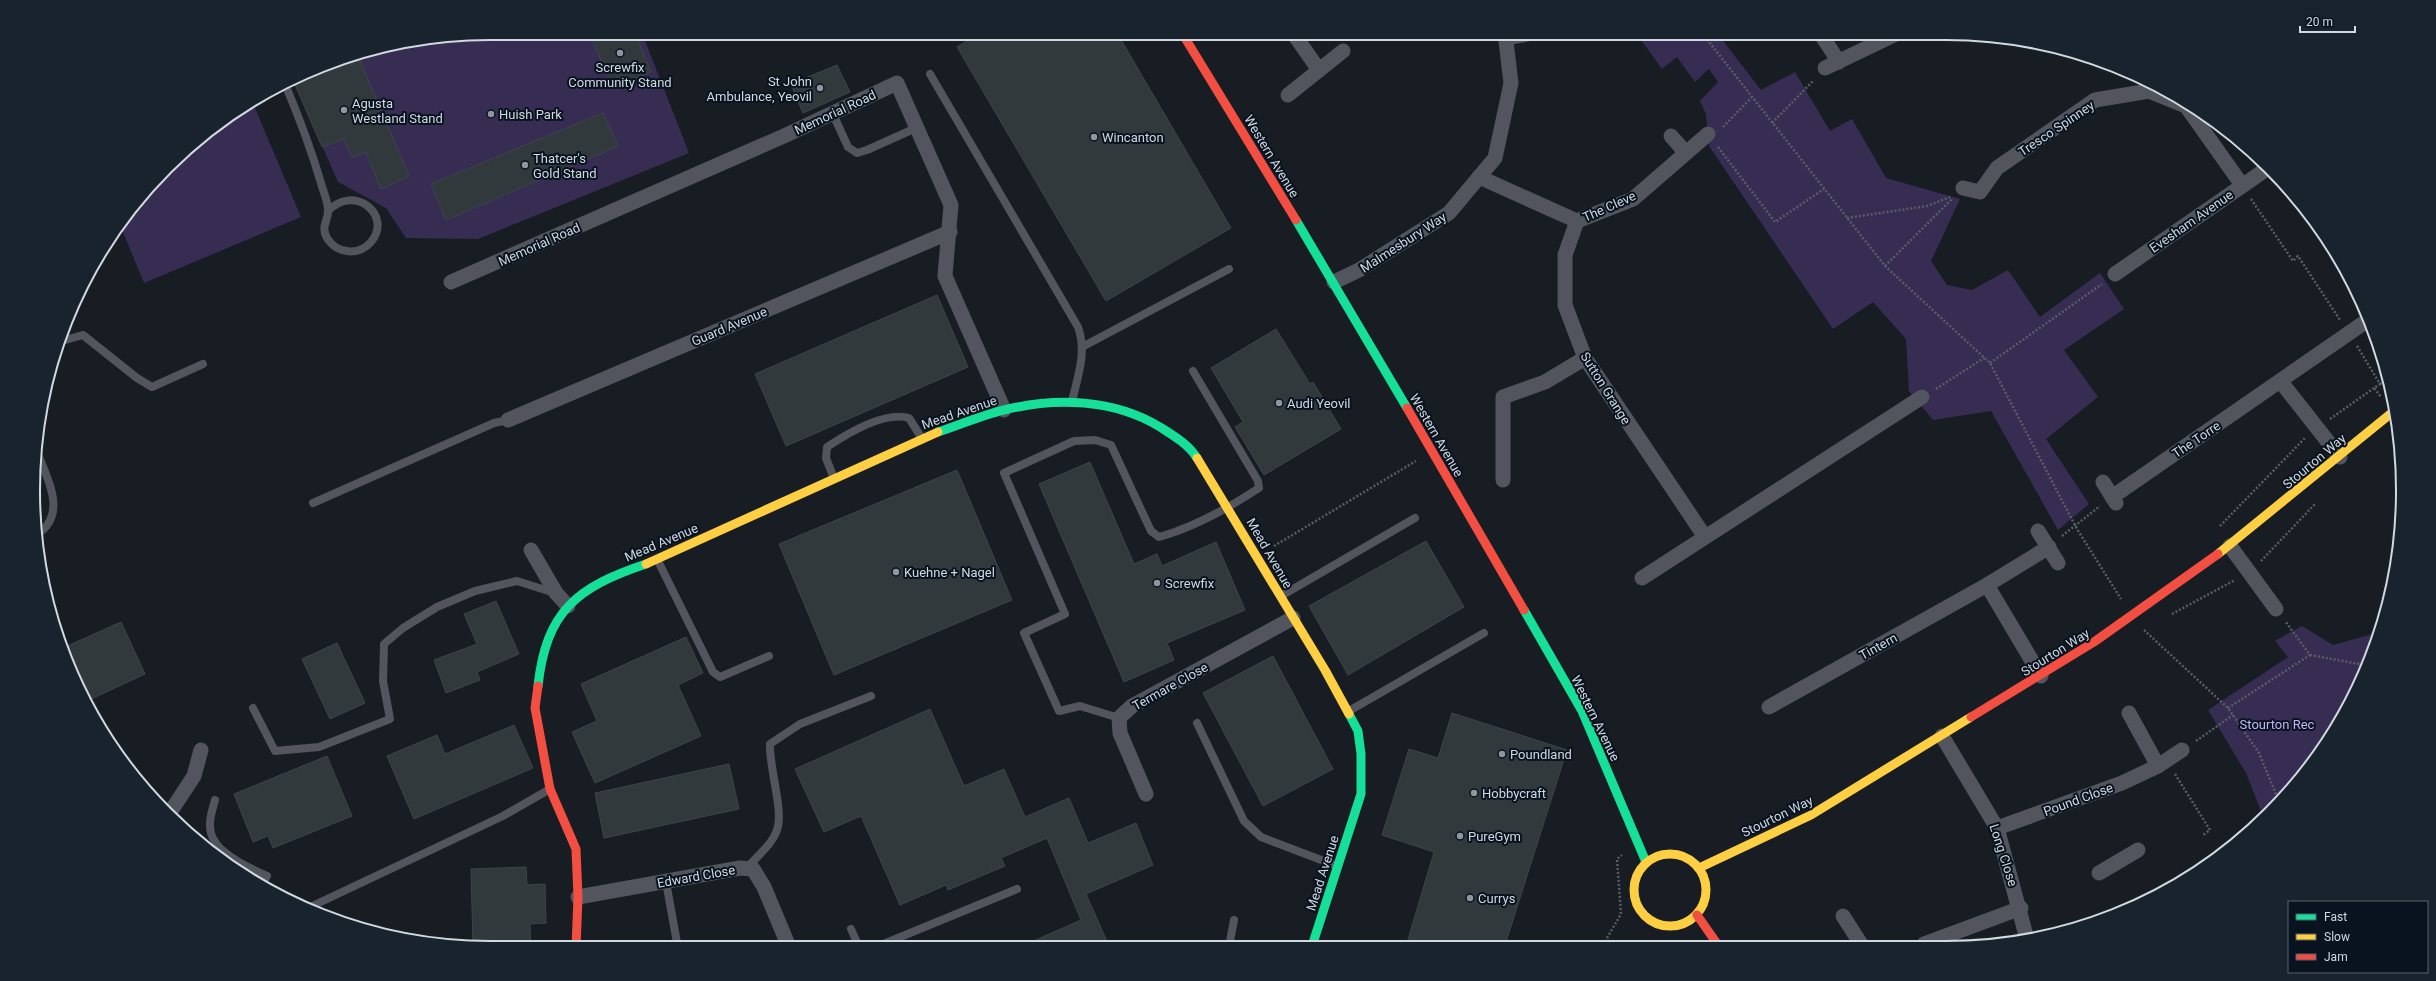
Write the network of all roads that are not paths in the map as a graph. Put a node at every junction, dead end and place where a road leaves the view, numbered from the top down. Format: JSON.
{"nodes":[{"id":1,"x":1186,"y":40,"type":"edge"},
{"id":2,"x":1298,"y":40,"type":"edge"},
{"id":3,"x":1507,"y":40,"type":"edge"},
{"id":4,"x":1823,"y":40,"type":"edge"},
{"id":5,"x":1884,"y":40,"type":"edge"},
{"id":6,"x":1343,"y":51,"type":"dead end"},
{"id":7,"x":1318,"y":70,"type":"junction"},
{"id":8,"x":930,"y":74,"type":"dead end"},
{"id":9,"x":287,"y":88,"type":"edge"},
{"id":10,"x":2153,"y":90,"type":"edge"},
{"id":11,"x":1288,"y":95,"type":"dead end"},
{"id":12,"x":2191,"y":113,"type":"edge"},
{"id":13,"x":833,"y":114,"type":"junction"},
{"id":14,"x":916,"y":128,"type":"junction"},
{"id":15,"x":1708,"y":134,"type":"road end"},
{"id":16,"x":1671,"y":136,"type":"dead end"},
{"id":17,"x":1686,"y":153,"type":"junction"},
{"id":18,"x":2263,"y":171,"type":"edge"},
{"id":19,"x":1479,"y":177,"type":"junction"},
{"id":20,"x":2242,"y":185,"type":"junction"},
{"id":21,"x":1963,"y":188,"type":"dead end"},
{"id":22,"x":328,"y":211,"type":"junction"},
{"id":23,"x":1577,"y":221,"type":"junction"},
{"id":24,"x":950,"y":232,"type":"junction"},
{"id":25,"x":1230,"y":269,"type":"dead end"},
{"id":26,"x":2115,"y":274,"type":"road end"},
{"id":27,"x":451,"y":282,"type":"dead end"},
{"id":28,"x":1334,"y":282,"type":"junction"},
{"id":29,"x":2364,"y":323,"type":"edge"},
{"id":30,"x":66,"y":340,"type":"edge"},
{"id":31,"x":1082,"y":347,"type":"junction"},
{"id":32,"x":1585,"y":358,"type":"junction"},
{"id":33,"x":203,"y":364,"type":"dead end"},
{"id":34,"x":1193,"y":371,"type":"dead end"},
{"id":35,"x":2281,"y":382,"type":"junction"},
{"id":36,"x":1922,"y":397,"type":"road end"},
{"id":37,"x":1072,"y":402,"type":"junction"},
{"id":38,"x":1004,"y":410,"type":"junction"},
{"id":39,"x":2389,"y":415,"type":"edge"},
{"id":40,"x":508,"y":420,"type":"joint"},
{"id":41,"x":922,"y":438,"type":"junction"},
{"id":42,"x":2340,"y":457,"type":"junction"},
{"id":43,"x":41,"y":462,"type":"edge"},
{"id":44,"x":834,"y":478,"type":"junction"},
{"id":45,"x":1503,"y":480,"type":"dead end"},
{"id":46,"x":2103,"y":482,"type":"dead end"},
{"id":47,"x":313,"y":503,"type":"dead end"},
{"id":48,"x":1228,"y":508,"type":"junction"},
{"id":49,"x":1415,"y":518,"type":"dead end"},
{"id":50,"x":2038,"y":530,"type":"dead end"},
{"id":51,"x":42,"y":531,"type":"edge"},
{"id":52,"x":1704,"y":537,"type":"junction"},
{"id":53,"x":2230,"y":546,"type":"junction"},
{"id":54,"x":2049,"y":547,"type":"junction"},
{"id":55,"x":531,"y":550,"type":"dead end"},
{"id":56,"x":657,"y":560,"type":"junction"},
{"id":57,"x":2058,"y":563,"type":"dead end"},
{"id":58,"x":1642,"y":578,"type":"dead end"},
{"id":59,"x":1987,"y":585,"type":"junction"},
{"id":60,"x":556,"y":593,"type":"junction"},
{"id":61,"x":1280,"y":596,"type":"junction"},
{"id":62,"x":568,"y":606,"type":"junction"},
{"id":63,"x":2276,"y":608,"type":"road end"},
{"id":64,"x":1293,"y":618,"type":"junction"},
{"id":65,"x":1484,"y":633,"type":"dead end"},
{"id":66,"x":769,"y":656,"type":"dead end"},
{"id":67,"x":2041,"y":676,"type":"junction"},
{"id":68,"x":871,"y":696,"type":"dead end"},
{"id":69,"x":1770,"y":707,"type":"dead end"},
{"id":70,"x":253,"y":708,"type":"dead end"},
{"id":71,"x":1349,"y":711,"type":"junction"},
{"id":72,"x":2128,"y":713,"type":"dead end"},
{"id":73,"x":1119,"y":718,"type":"junction"},
{"id":74,"x":1197,"y":723,"type":"dead end"},
{"id":75,"x":1942,"y":736,"type":"junction"},
{"id":76,"x":201,"y":750,"type":"dead end"},
{"id":77,"x":2182,"y":750,"type":"road end"},
{"id":78,"x":2162,"y":763,"type":"junction"},
{"id":79,"x":550,"y":789,"type":"junction"},
{"id":80,"x":1146,"y":794,"type":"dead end"},
{"id":81,"x":215,"y":800,"type":"dead end"},
{"id":82,"x":173,"y":810,"type":"edge"},
{"id":83,"x":1997,"y":828,"type":"junction"},
{"id":84,"x":2138,"y":850,"type":"dead end"},
{"id":85,"x":1646,"y":862,"type":"junction"},
{"id":86,"x":1338,"y":866,"type":"junction"},
{"id":87,"x":1699,"y":868,"type":"junction"},
{"id":88,"x":746,"y":869,"type":"junction"},
{"id":89,"x":2099,"y":873,"type":"dead end"},
{"id":90,"x":264,"y":881,"type":"edge"},
{"id":91,"x":666,"y":882,"type":"junction"},
{"id":92,"x":1017,"y":889,"type":"dead end"},
{"id":93,"x":578,"y":897,"type":"junction"},
{"id":94,"x":314,"y":905,"type":"edge"},
{"id":95,"x":2021,"y":908,"type":"junction"},
{"id":96,"x":1697,"y":915,"type":"junction"},
{"id":97,"x":1843,"y":916,"type":"dead end"},
{"id":98,"x":1234,"y":920,"type":"dead end"},
{"id":99,"x":851,"y":929,"type":"dead end"},
{"id":100,"x":2027,"y":933,"type":"edge"},
{"id":101,"x":576,"y":941,"type":"edge"},
{"id":102,"x":677,"y":941,"type":"edge"},
{"id":103,"x":786,"y":941,"type":"edge"},
{"id":104,"x":856,"y":941,"type":"edge"},
{"id":105,"x":891,"y":941,"type":"edge"},
{"id":106,"x":1230,"y":941,"type":"edge"},
{"id":107,"x":1314,"y":941,"type":"edge"},
{"id":108,"x":1715,"y":941,"type":"edge"},
{"id":109,"x":1858,"y":941,"type":"edge"},
{"id":110,"x":1932,"y":941,"type":"edge"}],
"edges":[{"from":1,"to":28,"type":"street","name":"Western Avenue"},
{"from":2,"to":7,"type":"street"},
{"from":3,"to":19,"type":"street","name":"Malmesbury Way"},
{"from":4,"to":5,"type":"street"},
{"from":6,"to":7,"type":"street"},
{"from":7,"to":11,"type":"street"},
{"from":8,"to":31,"type":"lane"},
{"from":9,"to":22,"type":"lane"},
{"from":10,"to":21,"type":"street","name":"Tresco Spinney"},
{"from":12,"to":20,"type":"street","name":"Tresco Spinney"},
{"from":13,"to":14,"type":"lane"},
{"from":13,"to":14,"type":"street","name":"Memorial Road"},
{"from":13,"to":27,"type":"street","name":"Memorial Road"},
{"from":14,"to":24,"type":"street","name":"Memorial Road"},
{"from":15,"to":17,"type":"street","name":"The Cleve"},
{"from":16,"to":17,"type":"street"},
{"from":17,"to":23,"type":"street","name":"The Cleve"},
{"from":18,"to":20,"type":"street","name":"Evesham Avenue"},
{"from":19,"to":23,"type":"street","name":"The Cleve"},
{"from":19,"to":28,"type":"street","name":"Malmesbury Way"},
{"from":20,"to":26,"type":"street","name":"Evesham Avenue"},
{"from":22,"to":22,"type":"lane"},
{"from":23,"to":32,"type":"street","name":"Sutton Grange"},
{"from":24,"to":38,"type":"street","name":"Memorial Road"},
{"from":24,"to":40,"type":"street","name":"Guard Avenue"},
{"from":25,"to":31,"type":"lane"},
{"from":28,"to":85,"type":"street","name":"Western Avenue"},
{"from":29,"to":35,"type":"street","name":"The Torre"},
{"from":30,"to":33,"type":"lane"},
{"from":31,"to":37,"type":"lane"},
{"from":32,"to":45,"type":"street"},
{"from":32,"to":52,"type":"street","name":"Sutton Grange"},
{"from":34,"to":48,"type":"lane"},
{"from":35,"to":42,"type":"street"},
{"from":35,"to":46,"type":"street","name":"The Torre"},
{"from":36,"to":52,"type":"street"},
{"from":37,"to":38,"type":"street","name":"Mead Avenue"},
{"from":37,"to":48,"type":"street","name":"Mead Avenue"},
{"from":38,"to":41,"type":"street","name":"Mead Avenue"},
{"from":39,"to":42,"type":"street","name":"Stourton Way"},
{"from":40,"to":47,"type":"lane"},
{"from":41,"to":44,"type":"street","name":"Mead Avenue"},
{"from":41,"to":44,"type":"lane"},
{"from":42,"to":53,"type":"street","name":"Stourton Way"},
{"from":43,"to":51,"type":"lane"},
{"from":44,"to":56,"type":"street","name":"Mead Avenue"},
{"from":48,"to":61,"type":"street","name":"Mead Avenue"},
{"from":48,"to":73,"type":"lane"},
{"from":49,"to":61,"type":"lane"},
{"from":50,"to":54,"type":"street"},
{"from":52,"to":58,"type":"street"},
{"from":53,"to":63,"type":"street"},
{"from":53,"to":67,"type":"street","name":"Stourton Way"},
{"from":54,"to":57,"type":"street"},
{"from":54,"to":59,"type":"street","name":"Tintern"},
{"from":55,"to":60,"type":"street"},
{"from":56,"to":62,"type":"street","name":"Mead Avenue"},
{"from":56,"to":66,"type":"lane"},
{"from":59,"to":67,"type":"street"},
{"from":59,"to":69,"type":"street","name":"Tintern"},
{"from":60,"to":62,"type":"street"},
{"from":60,"to":70,"type":"lane"},
{"from":61,"to":64,"type":"street","name":"Mead Avenue"},
{"from":62,"to":79,"type":"street","name":"Mead Avenue"},
{"from":64,"to":71,"type":"street","name":"Mead Avenue"},
{"from":64,"to":73,"type":"street","name":"Termare Close"},
{"from":65,"to":71,"type":"lane"},
{"from":67,"to":75,"type":"street","name":"Stourton Way"},
{"from":68,"to":88,"type":"lane"},
{"from":71,"to":86,"type":"street","name":"Mead Avenue"},
{"from":72,"to":78,"type":"street"},
{"from":73,"to":80,"type":"street","name":"Termare Close"},
{"from":74,"to":86,"type":"lane"},
{"from":75,"to":83,"type":"street","name":"Long Close"},
{"from":75,"to":87,"type":"street","name":"Stourton Way"},
{"from":76,"to":82,"type":"street"},
{"from":77,"to":78,"type":"street","name":"Pound Close"},
{"from":78,"to":83,"type":"street","name":"Pound Close"},
{"from":79,"to":93,"type":"street","name":"Mead Avenue"},
{"from":79,"to":94,"type":"lane"},
{"from":81,"to":90,"type":"lane"},
{"from":83,"to":95,"type":"street","name":"Long Close"},
{"from":84,"to":89,"type":"street"},
{"from":85,"to":87,"type":"street"},
{"from":85,"to":96,"type":"street"},
{"from":86,"to":107,"type":"street","name":"Mead Avenue"},
{"from":87,"to":96,"type":"street"},
{"from":88,"to":91,"type":"street","name":"Edward Close"},
{"from":88,"to":103,"type":"street","name":"Edward Close"},
{"from":91,"to":93,"type":"street","name":"Edward Close"},
{"from":91,"to":102,"type":"lane"},
{"from":92,"to":105,"type":"lane"},
{"from":93,"to":101,"type":"street","name":"Mead Avenue"},
{"from":95,"to":100,"type":"street","name":"Long Close"},
{"from":95,"to":110,"type":"street"},
{"from":96,"to":108,"type":"street"},
{"from":97,"to":109,"type":"street"},
{"from":98,"to":106,"type":"lane"},
{"from":99,"to":104,"type":"lane"}]}
